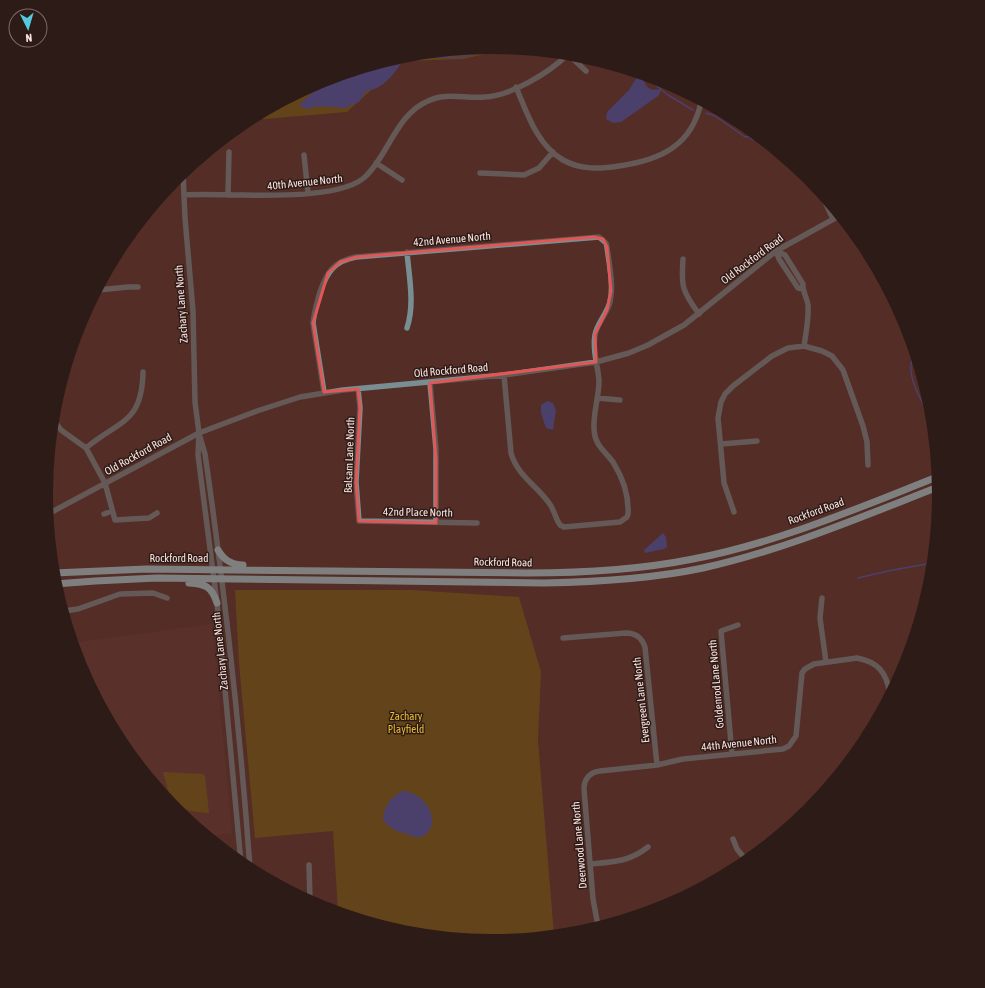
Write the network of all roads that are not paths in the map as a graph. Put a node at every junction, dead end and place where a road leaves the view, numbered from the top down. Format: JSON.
{"nodes":[{"id":1,"x":562,"y":60,"type":"edge"},
{"id":2,"x":577,"y":63,"type":"edge"},
{"id":3,"x":586,"y":71,"type":"dead end"},
{"id":4,"x":516,"y":87,"type":"junction"},
{"id":5,"x":699,"y":106,"type":"edge"},
{"id":6,"x":229,"y":152,"type":"dead end"},
{"id":7,"x":553,"y":152,"type":"junction"},
{"id":8,"x":304,"y":155,"type":"dead end"},
{"id":9,"x":376,"y":163,"type":"junction"},
{"id":10,"x":480,"y":173,"type":"dead end"},
{"id":11,"x":402,"y":180,"type":"dead end"},
{"id":12,"x":183,"y":182,"type":"edge"},
{"id":13,"x":308,"y":193,"type":"junction"},
{"id":14,"x":184,"y":195,"type":"junction"},
{"id":15,"x":228,"y":195,"type":"junction"},
{"id":16,"x":830,"y":213,"type":"edge"},
{"id":17,"x":833,"y":219,"type":"joint"},
{"id":18,"x":776,"y":251,"type":"junction"},
{"id":19,"x":407,"y":252,"type":"junction"},
{"id":20,"x":683,"y":259,"type":"dead end"},
{"id":21,"x":138,"y":287,"type":"dead end"},
{"id":22,"x":104,"y":289,"type":"edge"},
{"id":23,"x":699,"y":314,"type":"junction"},
{"id":24,"x":407,"y":328,"type":"dead end"},
{"id":25,"x":804,"y":346,"type":"junction"},
{"id":26,"x":596,"y":362,"type":"junction"},
{"id":27,"x":143,"y":372,"type":"dead end"},
{"id":28,"x":504,"y":376,"type":"junction"},
{"id":29,"x":430,"y":383,"type":"junction"},
{"id":30,"x":358,"y":389,"type":"junction"},
{"id":31,"x":324,"y":392,"type":"junction"},
{"id":32,"x":598,"y":398,"type":"junction"},
{"id":33,"x":620,"y":400,"type":"dead end"},
{"id":34,"x":58,"y":426,"type":"edge"},
{"id":35,"x":199,"y":433,"type":"junction"},
{"id":36,"x":758,"y":441,"type":"dead end"},
{"id":37,"x":721,"y":444,"type":"junction"},
{"id":38,"x":86,"y":448,"type":"junction"},
{"id":39,"x":868,"y":465,"type":"dead end"},
{"id":40,"x":931,"y":479,"type":"edge"},
{"id":41,"x":105,"y":483,"type":"junction"},
{"id":42,"x":210,"y":488,"type":"junction"},
{"id":43,"x":202,"y":489,"type":"junction"},
{"id":44,"x":932,"y":489,"type":"edge"},
{"id":45,"x":54,"y":511,"type":"edge"},
{"id":46,"x":112,"y":511,"type":"junction"},
{"id":47,"x":734,"y":512,"type":"dead end"},
{"id":48,"x":156,"y":513,"type":"dead end"},
{"id":49,"x":104,"y":514,"type":"dead end"},
{"id":50,"x":359,"y":522,"type":"joint"},
{"id":51,"x":436,"y":523,"type":"junction"},
{"id":52,"x":477,"y":523,"type":"dead end"},
{"id":53,"x":218,"y":550,"type":"junction"},
{"id":54,"x":212,"y":569,"type":"junction"},
{"id":55,"x":221,"y":569,"type":"junction"},
{"id":56,"x":303,"y":570,"type":"junction"},
{"id":57,"x":60,"y":574,"type":"edge"},
{"id":58,"x":157,"y":578,"type":"junction"},
{"id":59,"x":214,"y":579,"type":"junction"},
{"id":60,"x":222,"y":579,"type":"junction"},
{"id":61,"x":62,"y":583,"type":"edge"},
{"id":62,"x":168,"y":598,"type":"dead end"},
{"id":63,"x":822,"y":598,"type":"dead end"},
{"id":64,"x":217,"y":603,"type":"junction"},
{"id":65,"x":69,"y":610,"type":"edge"},
{"id":66,"x":738,"y":625,"type":"dead end"},
{"id":67,"x":563,"y":638,"type":"dead end"},
{"id":68,"x":826,"y":662,"type":"junction"},
{"id":69,"x":888,"y":685,"type":"edge"},
{"id":70,"x":732,"y":754,"type":"junction"},
{"id":71,"x":657,"y":765,"type":"junction"},
{"id":72,"x":600,"y":770,"type":"joint"},
{"id":73,"x":733,"y":839,"type":"dead end"},
{"id":74,"x":648,"y":847,"type":"dead end"},
{"id":75,"x":240,"y":854,"type":"edge"},
{"id":76,"x":742,"y":855,"type":"edge"},
{"id":77,"x":249,"y":860,"type":"edge"},
{"id":78,"x":590,"y":864,"type":"junction"},
{"id":79,"x":310,"y":865,"type":"dead end"},
{"id":80,"x":310,"y":894,"type":"edge"},
{"id":81,"x":597,"y":921,"type":"edge"}],
"edges":[{"from":1,"to":4,"type":"street","name":"40th Avenue North"},
{"from":2,"to":3,"type":"street"},
{"from":4,"to":7,"type":"street"},
{"from":4,"to":9,"type":"street","name":"40th Avenue North"},
{"from":5,"to":7,"type":"street"},
{"from":6,"to":15,"type":"street"},
{"from":7,"to":10,"type":"street"},
{"from":8,"to":13,"type":"street"},
{"from":9,"to":11,"type":"street"},
{"from":9,"to":13,"type":"street","name":"40th Avenue North"},
{"from":12,"to":14,"type":"street","name":"Zachary Lane North"},
{"from":13,"to":15,"type":"street","name":"40th Avenue North"},
{"from":14,"to":15,"type":"street","name":"40th Avenue North"},
{"from":14,"to":35,"type":"street","name":"Zachary Lane North"},
{"from":16,"to":17,"type":"street"},
{"from":17,"to":18,"type":"street","name":"Old Rockford Road"},
{"from":18,"to":23,"type":"street","name":"Old Rockford Road"},
{"from":18,"to":25,"type":"street"},
{"from":19,"to":24,"type":"street"},
{"from":19,"to":26,"type":"street","name":"42nd Avenue North"},
{"from":19,"to":31,"type":"street","name":"42nd Avenue North"},
{"from":20,"to":23,"type":"street"},
{"from":21,"to":22,"type":"street"},
{"from":23,"to":26,"type":"street","name":"Old Rockford Road"},
{"from":25,"to":37,"type":"street"},
{"from":25,"to":39,"type":"street"},
{"from":26,"to":28,"type":"street","name":"Old Rockford Road"},
{"from":26,"to":32,"type":"street"},
{"from":27,"to":38,"type":"street"},
{"from":28,"to":29,"type":"street","name":"Old Rockford Road"},
{"from":28,"to":32,"type":"street"},
{"from":29,"to":30,"type":"street","name":"Old Rockford Road"},
{"from":29,"to":51,"type":"street"},
{"from":30,"to":31,"type":"street","name":"Old Rockford Road"},
{"from":30,"to":50,"type":"street","name":"Balsam Lane North"},
{"from":31,"to":35,"type":"street","name":"Old Rockford Road"},
{"from":32,"to":33,"type":"street"},
{"from":34,"to":38,"type":"street"},
{"from":35,"to":41,"type":"street","name":"Old Rockford Road"},
{"from":35,"to":42,"type":"street","name":"Zachary Lane North"},
{"from":35,"to":43,"type":"street","name":"Zachary Lane North"},
{"from":36,"to":37,"type":"street"},
{"from":37,"to":47,"type":"street"},
{"from":38,"to":41,"type":"street"},
{"from":40,"to":56,"type":"main road","name":"Rockford Road"},
{"from":41,"to":45,"type":"street","name":"Old Rockford Road"},
{"from":41,"to":46,"type":"street"},
{"from":42,"to":43,"type":"street"},
{"from":42,"to":53,"type":"street","name":"Zachary Lane North"},
{"from":43,"to":54,"type":"street","name":"Zachary Lane North"},
{"from":44,"to":60,"type":"main road","name":"Rockford Road"},
{"from":46,"to":48,"type":"street"},
{"from":46,"to":49,"type":"street"},
{"from":50,"to":51,"type":"street","name":"42nd Place North"},
{"from":51,"to":52,"type":"street","name":"42nd Place North"},
{"from":53,"to":55,"type":"street","name":"Zachary Lane North"},
{"from":53,"to":56,"type":"main road"},
{"from":54,"to":55,"type":"main road","name":"Rockford Road"},
{"from":54,"to":57,"type":"main road","name":"Rockford Road"},
{"from":54,"to":59,"type":"street","name":"Zachary Lane North"},
{"from":55,"to":56,"type":"main road","name":"Rockford Road"},
{"from":55,"to":60,"type":"street","name":"Zachary Lane North"},
{"from":58,"to":59,"type":"main road","name":"Rockford Road"},
{"from":58,"to":61,"type":"main road","name":"Rockford Road"},
{"from":58,"to":64,"type":"main road"},
{"from":59,"to":60,"type":"main road","name":"Rockford Road"},
{"from":59,"to":64,"type":"street","name":"Zachary Lane North"},
{"from":60,"to":77,"type":"street","name":"Zachary Lane North"},
{"from":62,"to":65,"type":"street"},
{"from":63,"to":68,"type":"street"},
{"from":64,"to":75,"type":"street","name":"Zachary Lane North"},
{"from":66,"to":70,"type":"street","name":"Goldenrod Lane North"},
{"from":67,"to":71,"type":"street","name":"Evergreen Lane North"},
{"from":68,"to":69,"type":"street","name":"44th Avenue North"},
{"from":68,"to":70,"type":"street","name":"44th Avenue North"},
{"from":70,"to":71,"type":"street","name":"44th Avenue North"},
{"from":71,"to":72,"type":"street","name":"44th Avenue North"},
{"from":72,"to":78,"type":"street","name":"Deerwood Lane North"},
{"from":73,"to":76,"type":"street"},
{"from":74,"to":78,"type":"street"},
{"from":78,"to":81,"type":"street","name":"Deerwood Lane North"},
{"from":79,"to":80,"type":"street"}]}
